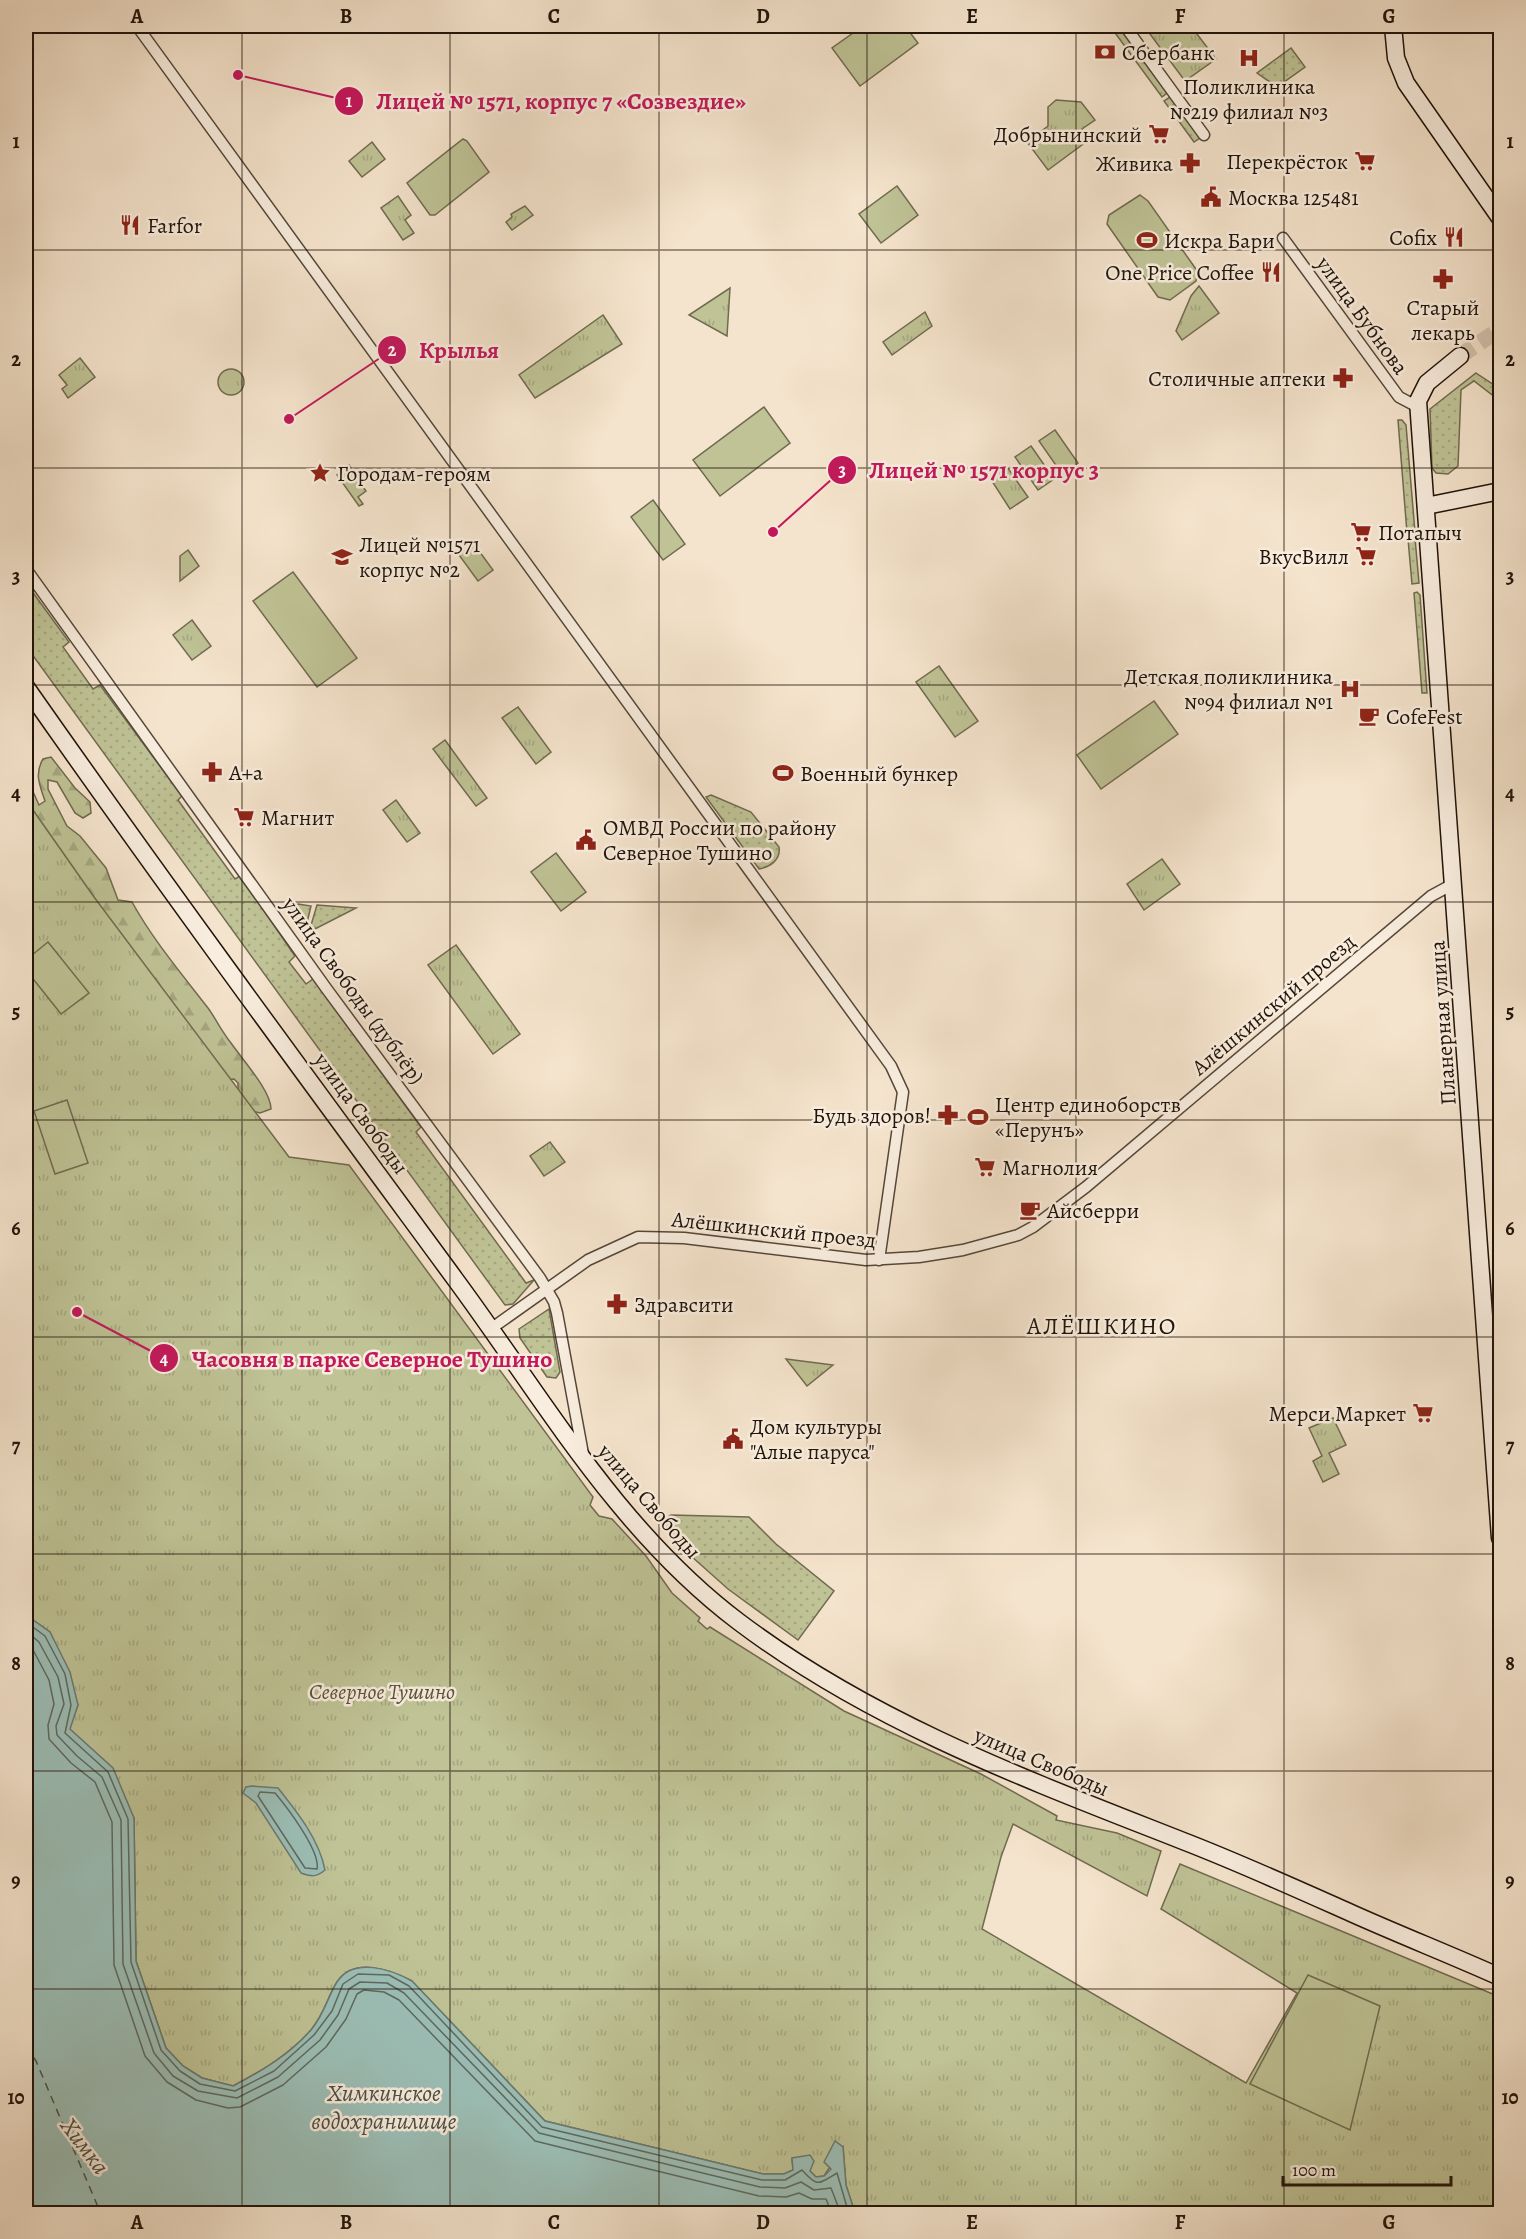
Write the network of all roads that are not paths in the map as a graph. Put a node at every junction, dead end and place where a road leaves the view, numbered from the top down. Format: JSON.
{"nodes":[{"id":1,"x":137,"y":26,"type":"edge"},
{"id":2,"x":1125,"y":26,"type":"edge"},
{"id":3,"x":1394,"y":26,"type":"edge"},
{"id":4,"x":1204,"y":135,"type":"dead end"},
{"id":5,"x":1500,"y":218,"type":"edge"},
{"id":6,"x":1283,"y":238,"type":"dead end"},
{"id":7,"x":1460,"y":356,"type":"tunnel mouth"},
{"id":8,"x":1418,"y":407,"type":"junction"},
{"id":9,"x":1500,"y":491,"type":"edge"},
{"id":10,"x":1426,"y":506,"type":"junction"},
{"id":11,"x":26,"y":569,"type":"edge"},
{"id":12,"x":26,"y":687,"type":"edge"},
{"id":13,"x":1455,"y":883,"type":"junction"},
{"id":14,"x":879,"y":1260,"type":"junction"},
{"id":15,"x":545,"y":1289,"type":"junction"},
{"id":16,"x":492,"y":1328,"type":"junction"},
{"id":17,"x":585,"y":1462,"type":"junction"},
{"id":18,"x":1500,"y":1538,"type":"edge"},
{"id":19,"x":1500,"y":1977,"type":"edge"}],
"edges":[{"from":1,"to":14,"type":"street"},
{"from":2,"to":4,"type":"street"},
{"from":3,"to":5,"type":"main road"},
{"from":6,"to":8,"type":"street","name":"улица Бубнова"},
{"from":7,"to":8,"type":"main road"},
{"from":8,"to":10,"type":"main road","name":"Планерная улица"},
{"from":9,"to":10,"type":"main road"},
{"from":10,"to":13,"type":"main road","name":"Планерная улица"},
{"from":11,"to":15,"type":"street","name":"улица Свободы (дублёр)"},
{"from":12,"to":16,"type":"main road","name":"улица Свободы"},
{"from":13,"to":14,"type":"street","name":"Алёшкинский проезд"},
{"from":13,"to":18,"type":"main road","name":"Планерная улица"},
{"from":14,"to":15,"type":"street","name":"Алёшкинский проезд"},
{"from":15,"to":16,"type":"street","name":"Алёшкинский проезд"},
{"from":15,"to":17,"type":"street","name":"улица Свободы (дублёр)"},
{"from":16,"to":17,"type":"main road","name":"улица Свободы"},
{"from":17,"to":19,"type":"main road","name":"улица Свободы"}]}
